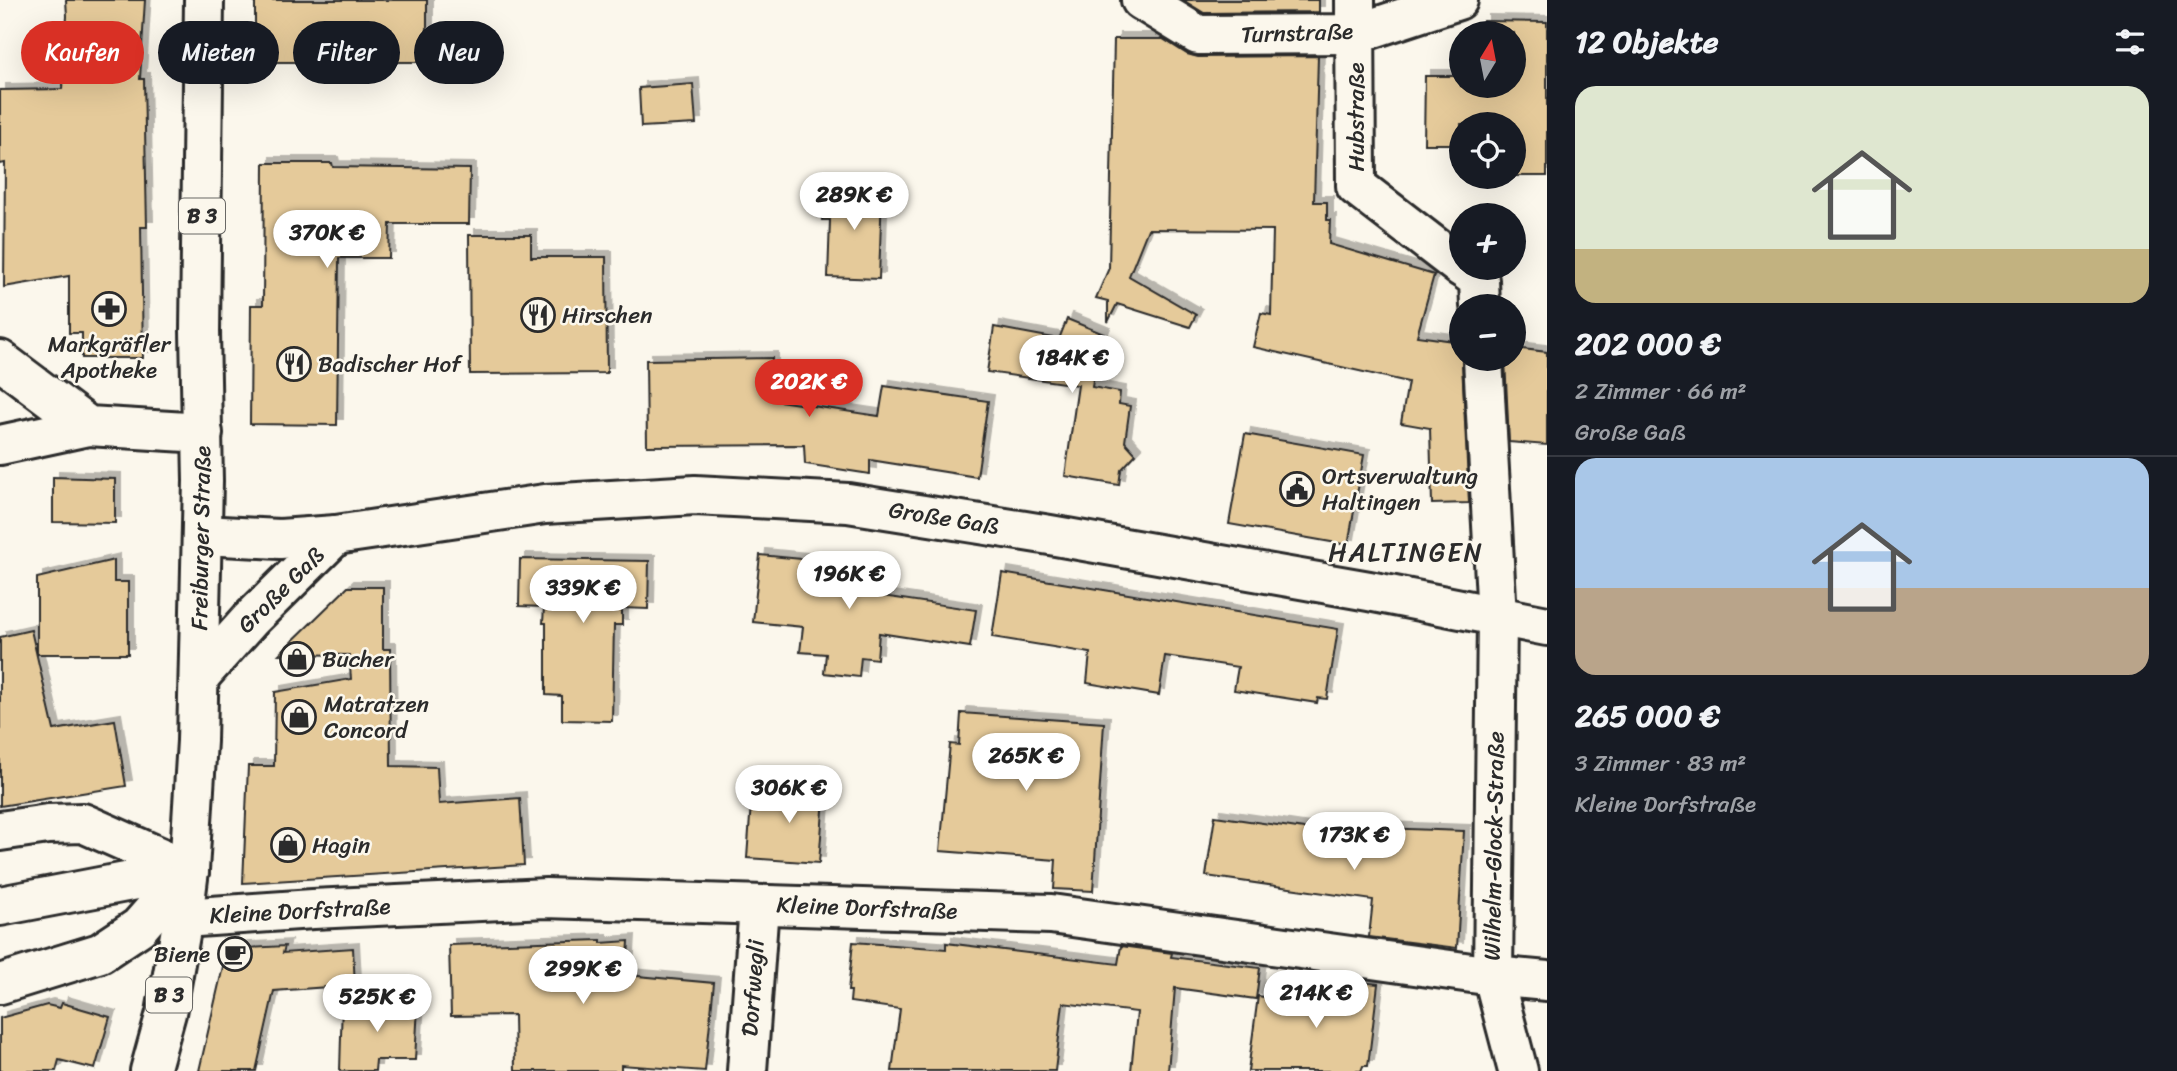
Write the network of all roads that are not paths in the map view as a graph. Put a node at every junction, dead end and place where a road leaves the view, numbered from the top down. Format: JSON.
{"nodes":[{"id":1,"x":204,"y":0,"type":"edge"},
{"id":2,"x":1141,"y":0,"type":"edge"},
{"id":3,"x":1458,"y":0,"type":"edge"},
{"id":4,"x":1355,"y":17,"type":"edge"},
{"id":5,"x":1449,"y":257,"type":"edge"},
{"id":6,"x":0,"y":360,"type":"edge"},
{"id":7,"x":1484,"y":371,"type":"edge"},
{"id":8,"x":88,"y":426,"type":"junction"},
{"id":9,"x":203,"y":433,"type":"junction"},
{"id":10,"x":0,"y":445,"type":"edge"},
{"id":11,"x":203,"y":535,"type":"junction"},
{"id":12,"x":336,"y":535,"type":"junction"},
{"id":13,"x":1497,"y":617,"type":"junction"},
{"id":14,"x":1547,"y":626,"type":"edge"},
{"id":15,"x":199,"y":677,"type":"junction"},
{"id":16,"x":0,"y":831,"type":"edge"},
{"id":17,"x":189,"y":870,"type":"junction"},
{"id":18,"x":759,"y":905,"type":"junction"},
{"id":19,"x":0,"y":906,"type":"edge"},
{"id":20,"x":183,"y":918,"type":"junction"},
{"id":21,"x":1493,"y":976,"type":"junction"},
{"id":22,"x":1547,"y":981,"type":"edge"},
{"id":23,"x":0,"y":984,"type":"edge"},
{"id":24,"x":150,"y":1071,"type":"edge"},
{"id":25,"x":747,"y":1071,"type":"edge"},
{"id":26,"x":1518,"y":1071,"type":"edge"}],
"edges":[{"from":1,"to":9,"type":"street","name":"Freiburger Straße","number":"B 3"},
{"from":2,"to":4,"type":"street","name":"Turnstraße"},
{"from":3,"to":4,"type":"street","name":"Turnstraße"},
{"from":4,"to":5,"type":"street","name":"Hubstraße"},
{"from":6,"to":8,"type":"street"},
{"from":7,"to":13,"type":"street"},
{"from":8,"to":9,"type":"street"},
{"from":8,"to":10,"type":"street"},
{"from":9,"to":11,"type":"street","name":"Freiburger Straße","number":"B 3"},
{"from":11,"to":12,"type":"street","name":"Große Gaß"},
{"from":11,"to":15,"type":"street","name":"Freiburger Straße","number":"B 3"},
{"from":12,"to":13,"type":"street","name":"Große Gaß"},
{"from":12,"to":15,"type":"street","name":"Große Gaß"},
{"from":13,"to":14,"type":"street","name":"Große Gaß"},
{"from":13,"to":21,"type":"street","name":"Wilhelm-Glock-Straße"},
{"from":15,"to":17,"type":"street","name":"Freiburger Straße","number":"B 3"},
{"from":16,"to":17,"type":"street"},
{"from":17,"to":19,"type":"street"},
{"from":17,"to":20,"type":"street","name":"Freiburger Straße","number":"B 3"},
{"from":17,"to":23,"type":"street"},
{"from":18,"to":20,"type":"street","name":"Kleine Dorfstraße"},
{"from":18,"to":21,"type":"street","name":"Kleine Dorfstraße"},
{"from":18,"to":25,"type":"street","name":"Dorfwegli"},
{"from":20,"to":24,"type":"street","name":"Freiburger Straße","number":"B 3"},
{"from":21,"to":22,"type":"street","name":"Kleine Dorfstraße"},
{"from":21,"to":26,"type":"street","name":"Wilhelm-Glock-Straße"}]}
